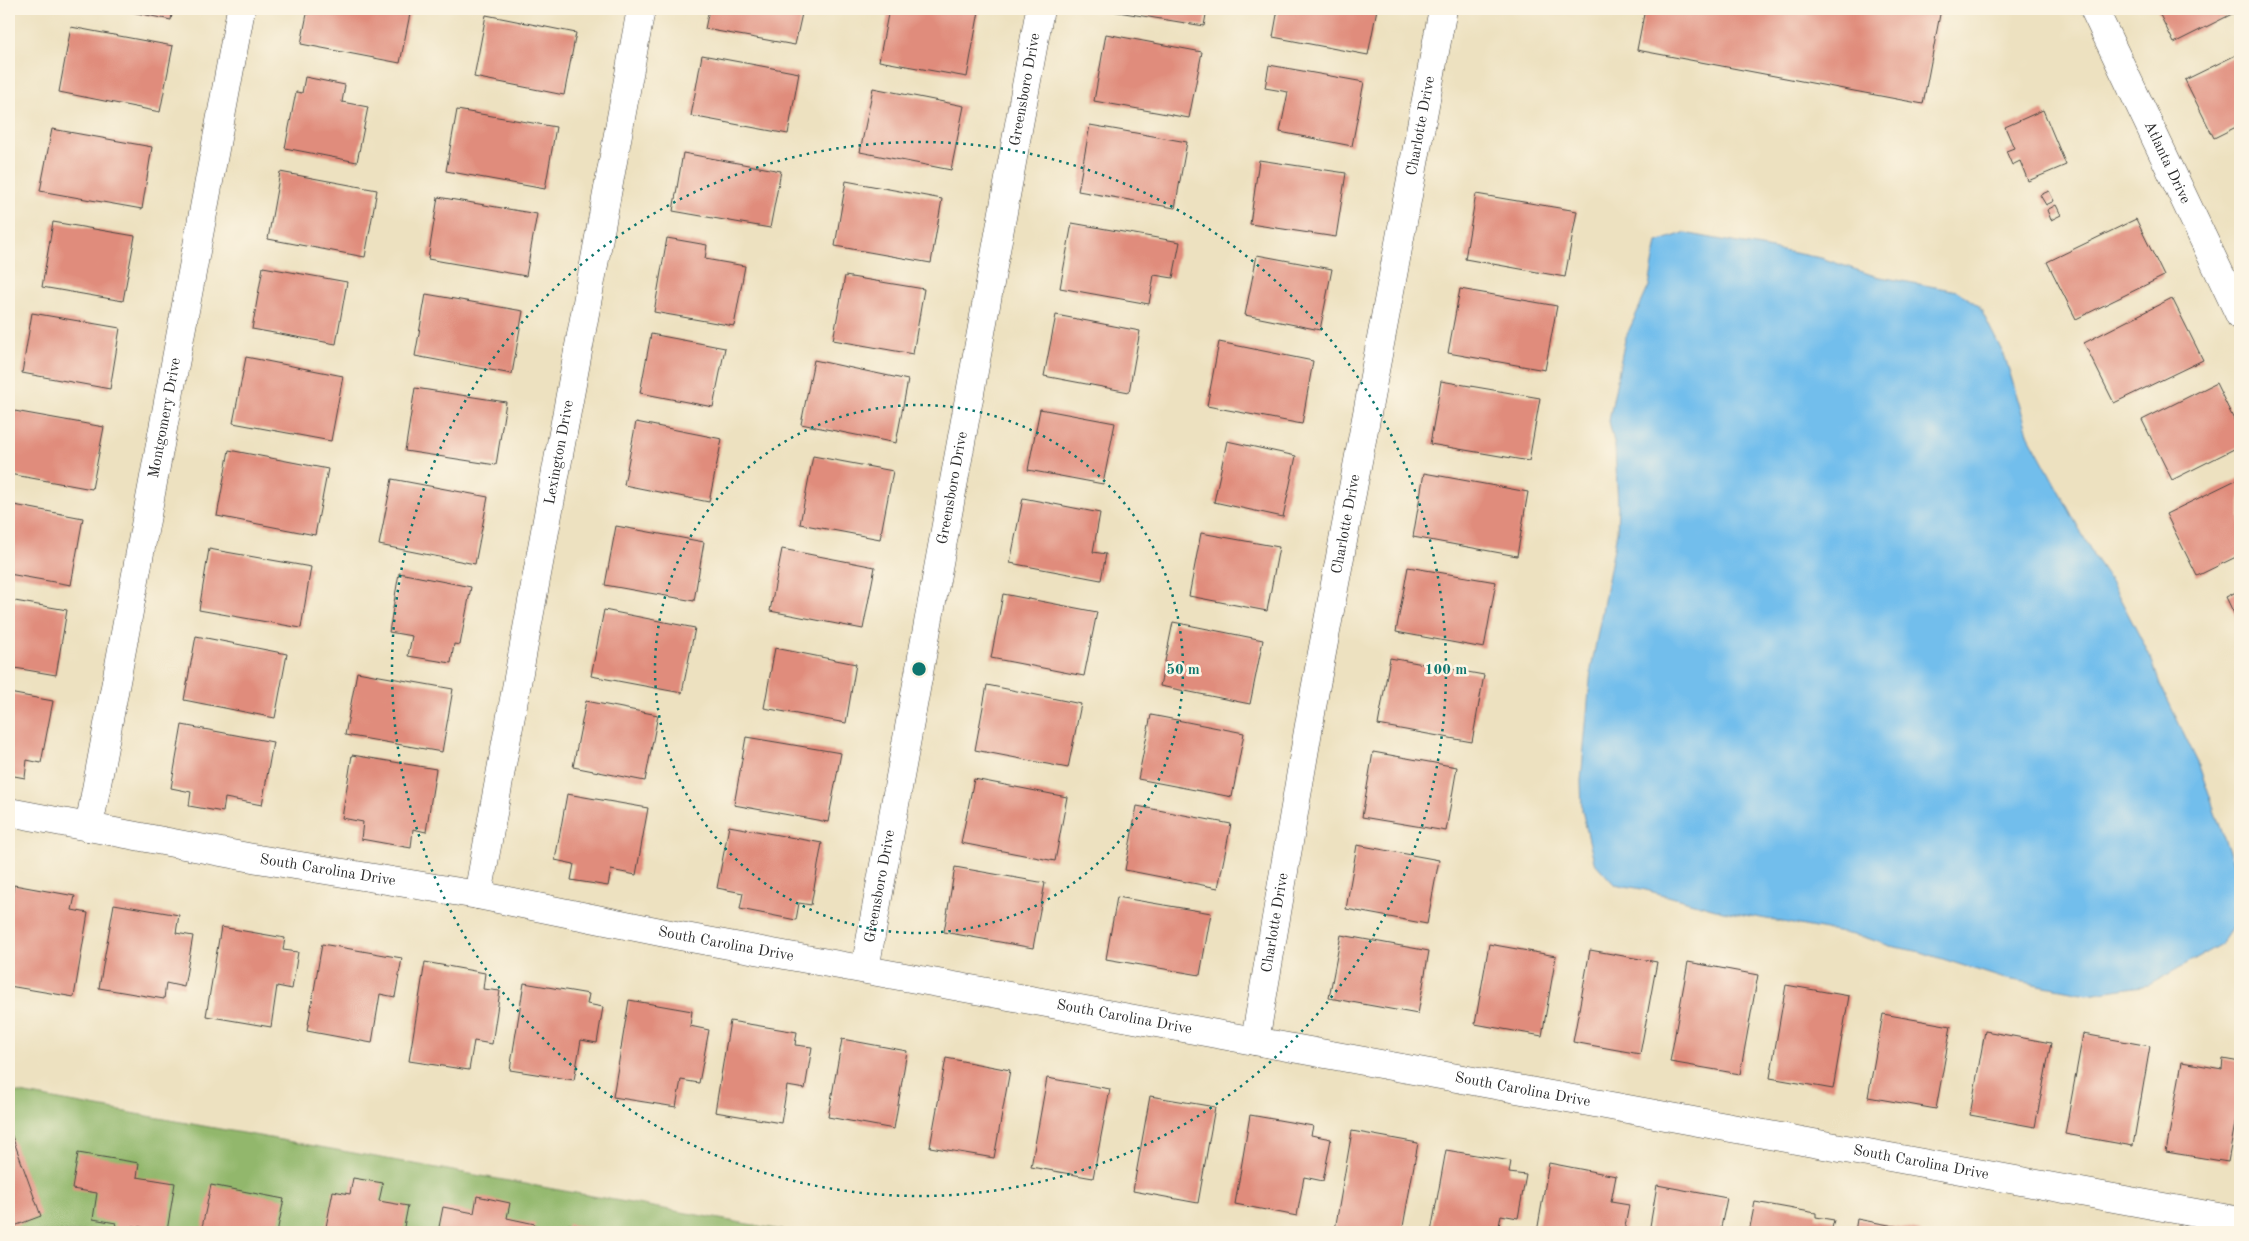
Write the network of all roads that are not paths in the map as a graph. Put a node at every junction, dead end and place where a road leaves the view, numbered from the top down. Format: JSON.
{"nodes":[{"id":1,"x":241,"y":9,"type":"edge"},
{"id":2,"x":641,"y":9,"type":"edge"},
{"id":3,"x":1040,"y":9,"type":"edge"},
{"id":4,"x":1443,"y":9,"type":"edge"},
{"id":5,"x":2094,"y":9,"type":"edge"},
{"id":6,"x":2240,"y":316,"type":"edge"},
{"id":7,"x":9,"y":812,"type":"edge"},
{"id":8,"x":89,"y":827,"type":"junction"},
{"id":9,"x":478,"y":896,"type":"junction"},
{"id":10,"x":865,"y":969,"type":"junction"},
{"id":11,"x":1255,"y":1041,"type":"junction"},
{"id":12,"x":2240,"y":1221,"type":"edge"}],
"edges":[{"from":1,"to":8,"type":"street","name":"Montgomery Drive"},
{"from":2,"to":9,"type":"street","name":"Lexington Drive"},
{"from":3,"to":10,"type":"street","name":"Greensboro Drive"},
{"from":4,"to":11,"type":"street","name":"Charlotte Drive"},
{"from":5,"to":6,"type":"street","name":"Atlanta Drive"},
{"from":7,"to":8,"type":"street","name":"South Carolina Drive"},
{"from":8,"to":9,"type":"street","name":"South Carolina Drive"},
{"from":9,"to":10,"type":"street","name":"South Carolina Drive"},
{"from":10,"to":11,"type":"street","name":"South Carolina Drive"},
{"from":11,"to":12,"type":"street","name":"South Carolina Drive"}]}
